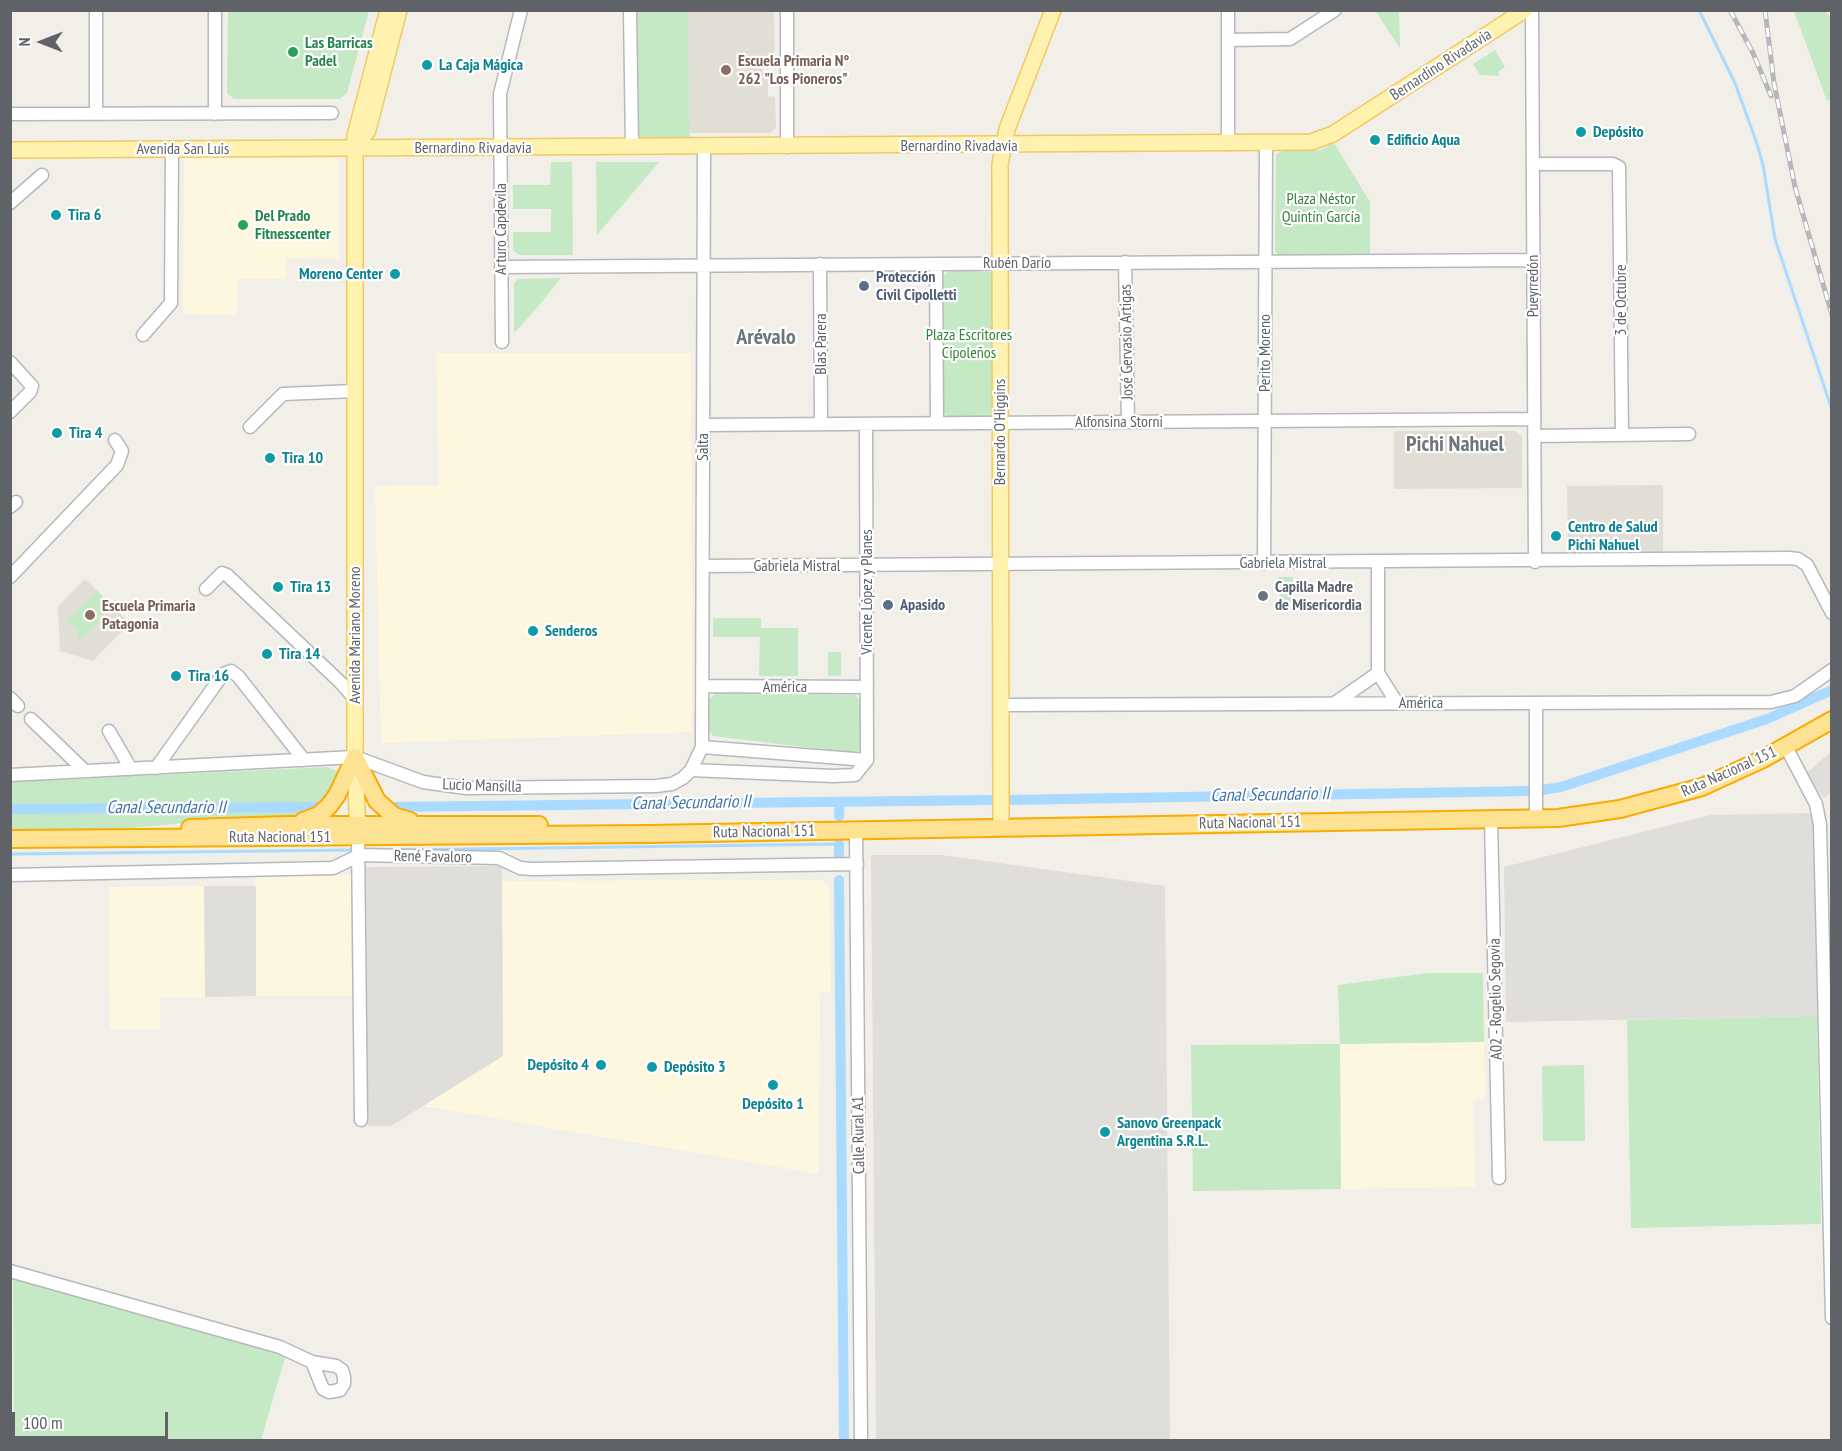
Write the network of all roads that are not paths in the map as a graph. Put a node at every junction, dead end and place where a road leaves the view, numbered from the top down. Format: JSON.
{"nodes":[{"id":1,"x":96,"y":10,"type":"edge"},
{"id":2,"x":215,"y":10,"type":"edge"},
{"id":3,"x":388,"y":10,"type":"edge"},
{"id":4,"x":399,"y":10,"type":"edge"},
{"id":5,"x":521,"y":10,"type":"edge"},
{"id":6,"x":630,"y":10,"type":"edge"},
{"id":7,"x":786,"y":10,"type":"edge"},
{"id":8,"x":1053,"y":10,"type":"edge"},
{"id":9,"x":1228,"y":10,"type":"edge"},
{"id":10,"x":1335,"y":10,"type":"edge"},
{"id":11,"x":1525,"y":10,"type":"edge"},
{"id":12,"x":1532,"y":10,"type":"edge"},
{"id":13,"x":1228,"y":40,"type":"junction"},
{"id":14,"x":332,"y":113,"type":"dead end"},
{"id":15,"x":10,"y":114,"type":"edge"},
{"id":16,"x":96,"y":114,"type":"junction"},
{"id":17,"x":215,"y":114,"type":"junction"},
{"id":18,"x":61,"y":115,"type":"junction"},
{"id":19,"x":10,"y":122,"type":"edge"},
{"id":20,"x":1266,"y":143,"type":"junction"},
{"id":21,"x":1228,"y":144,"type":"junction"},
{"id":22,"x":1003,"y":146,"type":"junction"},
{"id":23,"x":632,"y":147,"type":"junction"},
{"id":24,"x":704,"y":147,"type":"junction"},
{"id":25,"x":787,"y":147,"type":"junction"},
{"id":26,"x":355,"y":148,"type":"junction"},
{"id":27,"x":500,"y":148,"type":"junction"},
{"id":28,"x":172,"y":149,"type":"junction"},
{"id":29,"x":10,"y":150,"type":"edge"},
{"id":30,"x":1533,"y":164,"type":"junction"},
{"id":31,"x":42,"y":175,"type":"dead end"},
{"id":32,"x":10,"y":203,"type":"edge"},
{"id":33,"x":1533,"y":260,"type":"junction"},
{"id":34,"x":1265,"y":261,"type":"junction"},
{"id":35,"x":1125,"y":262,"type":"junction"},
{"id":36,"x":1000,"y":263,"type":"junction"},
{"id":37,"x":820,"y":264,"type":"junction"},
{"id":38,"x":936,"y":264,"type":"junction"},
{"id":39,"x":704,"y":265,"type":"junction"},
{"id":40,"x":501,"y":267,"type":"junction"},
{"id":41,"x":143,"y":335,"type":"dead end"},
{"id":42,"x":502,"y":342,"type":"dead end"},
{"id":43,"x":10,"y":362,"type":"edge"},
{"id":44,"x":355,"y":392,"type":"junction"},
{"id":45,"x":10,"y":412,"type":"edge"},
{"id":46,"x":1534,"y":419,"type":"junction"},
{"id":47,"x":1265,"y":421,"type":"junction"},
{"id":48,"x":1128,"y":422,"type":"junction"},
{"id":49,"x":937,"y":423,"type":"junction"},
{"id":50,"x":1000,"y":423,"type":"junction"},
{"id":51,"x":821,"y":424,"type":"junction"},
{"id":52,"x":866,"y":424,"type":"junction"},
{"id":53,"x":703,"y":425,"type":"junction"},
{"id":54,"x":250,"y":428,"type":"dead end"},
{"id":55,"x":1689,"y":434,"type":"dead end"},
{"id":56,"x":1534,"y":435,"type":"junction"},
{"id":57,"x":1622,"y":435,"type":"junction"},
{"id":58,"x":115,"y":440,"type":"dead end"},
{"id":59,"x":1378,"y":562,"type":"junction"},
{"id":60,"x":1535,"y":562,"type":"junction"},
{"id":61,"x":1264,"y":563,"type":"junction"},
{"id":62,"x":1001,"y":564,"type":"junction"},
{"id":63,"x":866,"y":565,"type":"junction"},
{"id":64,"x":703,"y":566,"type":"junction"},
{"id":65,"x":10,"y":577,"type":"edge"},
{"id":66,"x":206,"y":589,"type":"dead end"},
{"id":67,"x":1832,"y":613,"type":"edge"},
{"id":68,"x":1832,"y":669,"type":"edge"},
{"id":69,"x":1378,"y":673,"type":"junction"},
{"id":70,"x":702,"y":686,"type":"junction"},
{"id":71,"x":867,"y":687,"type":"junction"},
{"id":72,"x":355,"y":699,"type":"junction"},
{"id":73,"x":1396,"y":703,"type":"junction"},
{"id":74,"x":1536,"y":703,"type":"junction"},
{"id":75,"x":1335,"y":704,"type":"junction"},
{"id":76,"x":1001,"y":705,"type":"junction"},
{"id":77,"x":31,"y":719,"type":"dead end"},
{"id":78,"x":1832,"y":720,"type":"edge"},
{"id":79,"x":109,"y":731,"type":"dead end"},
{"id":80,"x":702,"y":747,"type":"junction"},
{"id":81,"x":1786,"y":747,"type":"junction"},
{"id":82,"x":355,"y":757,"type":"junction"},
{"id":83,"x":304,"y":760,"type":"junction"},
{"id":84,"x":867,"y":760,"type":"junction"},
{"id":85,"x":156,"y":768,"type":"junction"},
{"id":86,"x":131,"y":769,"type":"junction"},
{"id":87,"x":691,"y":770,"type":"junction"},
{"id":88,"x":85,"y":771,"type":"junction"},
{"id":89,"x":10,"y":775,"type":"edge"},
{"id":90,"x":1536,"y":819,"type":"junction"},
{"id":91,"x":1491,"y":820,"type":"junction"},
{"id":92,"x":426,"y":824,"type":"junction"},
{"id":93,"x":287,"y":825,"type":"junction"},
{"id":94,"x":1001,"y":827,"type":"junction"},
{"id":95,"x":357,"y":830,"type":"junction"},
{"id":96,"x":856,"y":830,"type":"junction"},
{"id":97,"x":649,"y":834,"type":"junction"},
{"id":98,"x":10,"y":839,"type":"edge"},
{"id":99,"x":54,"y":839,"type":"junction"},
{"id":100,"x":360,"y":855,"type":"junction"},
{"id":101,"x":857,"y":864,"type":"junction"},
{"id":102,"x":10,"y":875,"type":"edge"},
{"id":103,"x":361,"y":1120,"type":"dead end"},
{"id":104,"x":1499,"y":1178,"type":"dead end"},
{"id":105,"x":10,"y":1271,"type":"edge"},
{"id":106,"x":1832,"y":1318,"type":"edge"},
{"id":107,"x":312,"y":1362,"type":"dead end"},
{"id":108,"x":861,"y":1440,"type":"edge"}],
"edges":[{"from":1,"to":16,"type":"street"},
{"from":2,"to":17,"type":"street"},
{"from":3,"to":26,"type":"main road","name":"Avenida Mariano Moreno"},
{"from":4,"to":26,"type":"main road"},
{"from":5,"to":27,"type":"street","name":"Arturo Capdevila"},
{"from":6,"to":23,"type":"street"},
{"from":7,"to":25,"type":"street"},
{"from":8,"to":22,"type":"main road","name":"Bernardo O'Higgins"},
{"from":9,"to":13,"type":"street"},
{"from":10,"to":13,"type":"street"},
{"from":11,"to":20,"type":"main road","name":"Bernardino Rivadavia"},
{"from":12,"to":30,"type":"street","name":"Pueyrredón"},
{"from":13,"to":21,"type":"street"},
{"from":14,"to":17,"type":"street"},
{"from":15,"to":18,"type":"street"},
{"from":16,"to":17,"type":"street"},
{"from":16,"to":18,"type":"street"},
{"from":18,"to":19,"type":"street"},
{"from":20,"to":21,"type":"main road","name":"Bernardino Rivadavia"},
{"from":20,"to":34,"type":"street","name":"Perito Moreno"},
{"from":21,"to":22,"type":"main road","name":"Bernardino Rivadavia"},
{"from":22,"to":25,"type":"main road","name":"Bernardino Rivadavia"},
{"from":22,"to":36,"type":"main road","name":"Bernardo O'Higgins"},
{"from":23,"to":24,"type":"main road","name":"Bernardino Rivadavia"},
{"from":23,"to":27,"type":"main road","name":"Bernardino Rivadavia"},
{"from":24,"to":25,"type":"main road","name":"Bernardino Rivadavia"},
{"from":24,"to":39,"type":"street","name":"Salta"},
{"from":26,"to":27,"type":"main road","name":"Bernardino Rivadavia"},
{"from":26,"to":28,"type":"main road","name":"Avenida San Luis"},
{"from":26,"to":44,"type":"main road","name":"Avenida Mariano Moreno"},
{"from":27,"to":40,"type":"street","name":"Arturo Capdevila"},
{"from":28,"to":29,"type":"main road","name":"Avenida San Luis"},
{"from":28,"to":41,"type":"street"},
{"from":30,"to":33,"type":"street","name":"Pueyrredón"},
{"from":30,"to":57,"type":"street","name":"3 de Octubre"},
{"from":31,"to":32,"type":"street"},
{"from":33,"to":34,"type":"street","name":"Rubén Darío"},
{"from":33,"to":46,"type":"street","name":"Pueyrredón"},
{"from":34,"to":35,"type":"street","name":"Rubén Darío"},
{"from":34,"to":47,"type":"street","name":"Perito Moreno"},
{"from":35,"to":36,"type":"street","name":"Rubén Darío"},
{"from":35,"to":48,"type":"street","name":"José Gervasio Artigas"},
{"from":36,"to":38,"type":"street","name":"Rubén Darío"},
{"from":36,"to":50,"type":"main road","name":"Bernardo O'Higgins"},
{"from":37,"to":38,"type":"street","name":"Rubén Darío"},
{"from":37,"to":39,"type":"street","name":"Rubén Darío"},
{"from":37,"to":51,"type":"street","name":"Blas Parera"},
{"from":38,"to":49,"type":"street"},
{"from":39,"to":40,"type":"street","name":"Rubén Darío"},
{"from":39,"to":53,"type":"street","name":"Salta"},
{"from":40,"to":42,"type":"street","name":"Arturo Capdevila"},
{"from":43,"to":45,"type":"street"},
{"from":44,"to":54,"type":"street"},
{"from":44,"to":72,"type":"main road","name":"Avenida Mariano Moreno"},
{"from":46,"to":47,"type":"street","name":"Alfonsina Storni"},
{"from":46,"to":56,"type":"street","name":"Pueyrredón"},
{"from":47,"to":48,"type":"street","name":"Alfonsina Storni"},
{"from":47,"to":61,"type":"street","name":"Perito Moreno"},
{"from":48,"to":50,"type":"street","name":"Alfonsina Storni"},
{"from":49,"to":50,"type":"street","name":"Alfonsina Storni"},
{"from":49,"to":52,"type":"street","name":"Alfonsina Storni"},
{"from":50,"to":62,"type":"main road","name":"Bernardo O'Higgins"},
{"from":51,"to":52,"type":"street","name":"Alfonsina Storni"},
{"from":51,"to":53,"type":"street","name":"Alfonsina Storni"},
{"from":52,"to":63,"type":"street","name":"Vicente López y Planes"},
{"from":53,"to":64,"type":"street","name":"Salta"},
{"from":55,"to":57,"type":"street"},
{"from":56,"to":57,"type":"street"},
{"from":56,"to":60,"type":"street","name":"Pueyrredón"},
{"from":58,"to":65,"type":"street"},
{"from":59,"to":60,"type":"street","name":"Gabriela Mistral"},
{"from":59,"to":61,"type":"street","name":"Gabriela Mistral"},
{"from":59,"to":69,"type":"street"},
{"from":60,"to":67,"type":"street","name":"Gabriela Mistral"},
{"from":61,"to":62,"type":"street","name":"Gabriela Mistral"},
{"from":62,"to":63,"type":"street","name":"Gabriela Mistral"},
{"from":62,"to":76,"type":"main road","name":"Bernardo O'Higgins"},
{"from":63,"to":64,"type":"street","name":"Gabriela Mistral"},
{"from":63,"to":71,"type":"street","name":"Vicente López y Planes"},
{"from":64,"to":70,"type":"street","name":"Salta"},
{"from":66,"to":72,"type":"street"},
{"from":68,"to":74,"type":"street","name":"América"},
{"from":69,"to":73,"type":"street"},
{"from":69,"to":75,"type":"street"},
{"from":70,"to":71,"type":"street","name":"América"},
{"from":70,"to":80,"type":"street","name":"Salta"},
{"from":71,"to":84,"type":"street","name":"Vicente López y Planes"},
{"from":72,"to":82,"type":"main road","name":"Avenida Mariano Moreno"},
{"from":73,"to":74,"type":"street","name":"América"},
{"from":73,"to":75,"type":"street","name":"América"},
{"from":74,"to":90,"type":"street"},
{"from":75,"to":76,"type":"street","name":"América"},
{"from":76,"to":94,"type":"main road","name":"Bernardo O'Higgins"},
{"from":77,"to":88,"type":"street"},
{"from":78,"to":81,"type":"highway","name":"Ruta Nacional 151"},
{"from":79,"to":86,"type":"street"},
{"from":80,"to":84,"type":"street"},
{"from":80,"to":87,"type":"street"},
{"from":81,"to":90,"type":"highway","name":"Ruta Nacional 151"},
{"from":81,"to":106,"type":"street"},
{"from":82,"to":83,"type":"street","name":"Lucio Mansilla"},
{"from":82,"to":87,"type":"street","name":"Lucio Mansilla"},
{"from":82,"to":92,"type":"highway"},
{"from":82,"to":93,"type":"highway"},
{"from":82,"to":95,"type":"main road","name":"Avenida Mariano Moreno"},
{"from":83,"to":85,"type":"street","name":"Lucio Mansilla"},
{"from":83,"to":85,"type":"street"},
{"from":84,"to":87,"type":"street"},
{"from":85,"to":86,"type":"street","name":"Lucio Mansilla"},
{"from":86,"to":88,"type":"street","name":"Lucio Mansilla"},
{"from":88,"to":89,"type":"street","name":"Lucio Mansilla"},
{"from":90,"to":91,"type":"highway","name":"Ruta Nacional 151"},
{"from":91,"to":94,"type":"highway","name":"Ruta Nacional 151"},
{"from":91,"to":104,"type":"street","name":"A02 - Rogelio Segovia"},
{"from":92,"to":95,"type":"highway","name":"Ruta Nacional 151"},
{"from":92,"to":97,"type":"highway","name":"Ruta Nacional 151"},
{"from":93,"to":95,"type":"highway","name":"Ruta Nacional 151"},
{"from":93,"to":99,"type":"highway","name":"Ruta Nacional 151"},
{"from":94,"to":96,"type":"highway","name":"Ruta Nacional 151"},
{"from":95,"to":97,"type":"highway","name":"Ruta Nacional 151"},
{"from":95,"to":99,"type":"highway","name":"Ruta Nacional 151"},
{"from":95,"to":100,"type":"street","name":"Avenida Mariano Moreno"},
{"from":96,"to":97,"type":"highway","name":"Ruta Nacional 151"},
{"from":96,"to":101,"type":"street","name":"Calle Rural A1"},
{"from":98,"to":99,"type":"highway","name":"Ruta Nacional 151"},
{"from":100,"to":101,"type":"street","name":"René Favaloro"},
{"from":100,"to":102,"type":"street","name":"René Favaloro"},
{"from":100,"to":103,"type":"street","name":"Avenida Mariano Moreno"},
{"from":101,"to":108,"type":"street","name":"Calle Rural A1"},
{"from":105,"to":107,"type":"street"}]}
